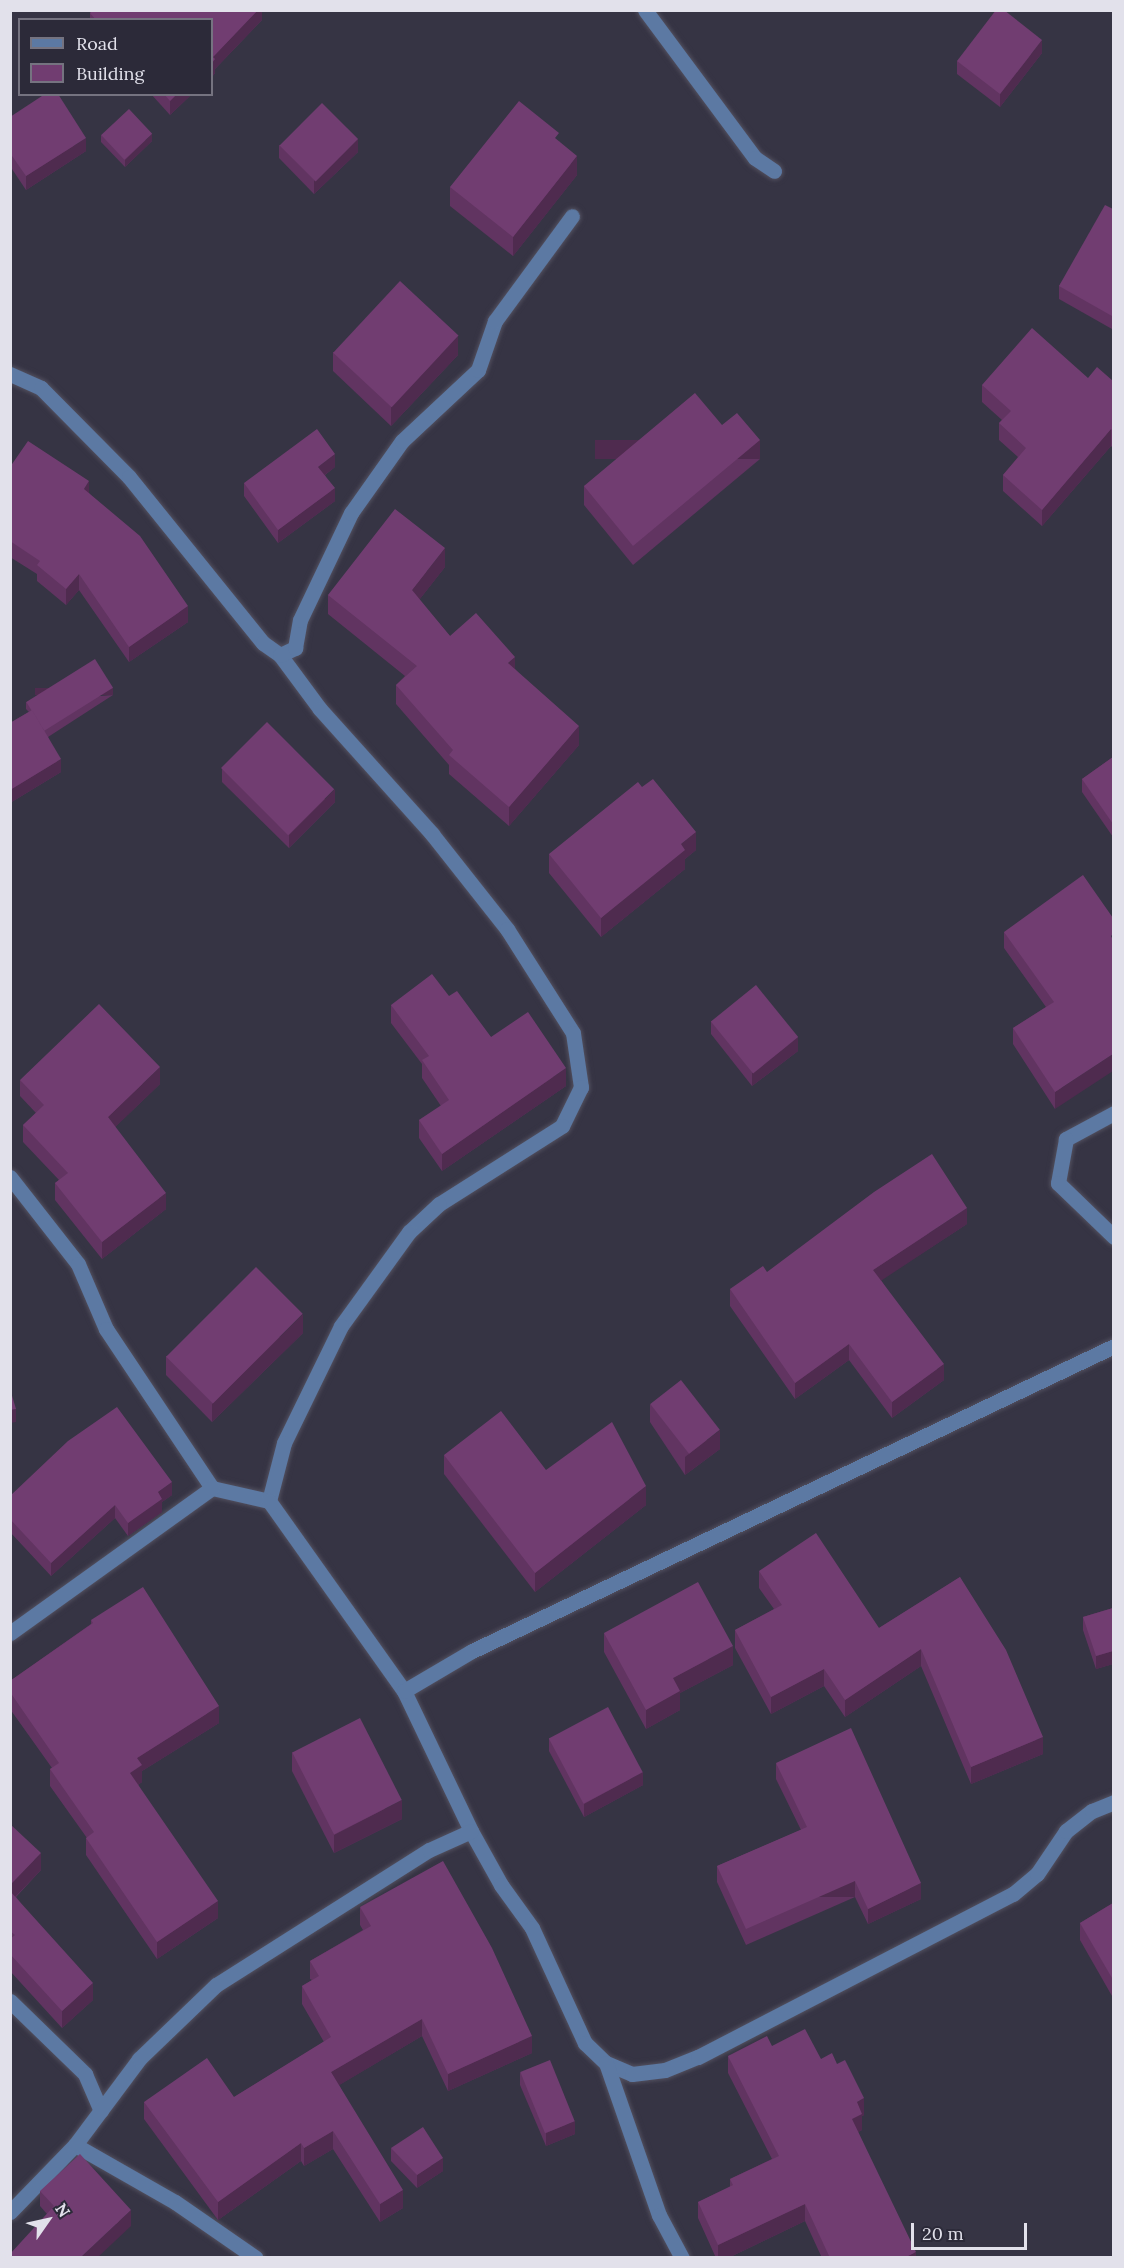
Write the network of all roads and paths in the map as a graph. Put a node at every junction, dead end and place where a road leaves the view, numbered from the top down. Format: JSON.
{"nodes":[{"id":1,"x":645,"y":10,"type":"edge"},
{"id":2,"x":774,"y":171,"type":"dead end"},
{"id":3,"x":572,"y":216,"type":"dead end"},
{"id":4,"x":10,"y":374,"type":"edge"},
{"id":5,"x":280,"y":655,"type":"junction"},
{"id":6,"x":1113,"y":1113,"type":"edge"},
{"id":7,"x":10,"y":1177,"type":"edge"},
{"id":8,"x":1113,"y":1237,"type":"edge"},
{"id":9,"x":1113,"y":1346,"type":"edge"},
{"id":10,"x":212,"y":1488,"type":"junction"},
{"id":11,"x":269,"y":1501,"type":"junction"},
{"id":12,"x":10,"y":1633,"type":"edge"},
{"id":13,"x":405,"y":1691,"type":"junction"},
{"id":14,"x":1113,"y":1802,"type":"edge"},
{"id":15,"x":471,"y":1831,"type":"junction"},
{"id":16,"x":10,"y":2001,"type":"edge"},
{"id":17,"x":606,"y":2063,"type":"junction"},
{"id":18,"x":101,"y":2111,"type":"junction"},
{"id":19,"x":75,"y":2145,"type":"junction"},
{"id":20,"x":10,"y":2212,"type":"edge"},
{"id":21,"x":256,"y":2258,"type":"edge"},
{"id":22,"x":682,"y":2258,"type":"edge"}],
"edges":[{"from":1,"to":2,"type":"street"},
{"from":3,"to":5,"type":"street"},
{"from":4,"to":5,"type":"street"},
{"from":5,"to":11,"type":"street"},
{"from":6,"to":8,"type":"street"},
{"from":7,"to":10,"type":"street"},
{"from":9,"to":13,"type":"street"},
{"from":10,"to":11,"type":"street"},
{"from":10,"to":12,"type":"street"},
{"from":11,"to":13,"type":"street"},
{"from":13,"to":15,"type":"street"},
{"from":14,"to":17,"type":"street"},
{"from":15,"to":17,"type":"street"},
{"from":15,"to":18,"type":"street"},
{"from":16,"to":18,"type":"street"},
{"from":17,"to":22,"type":"street"},
{"from":18,"to":19,"type":"street"},
{"from":19,"to":20,"type":"street"},
{"from":19,"to":21,"type":"street"}]}
